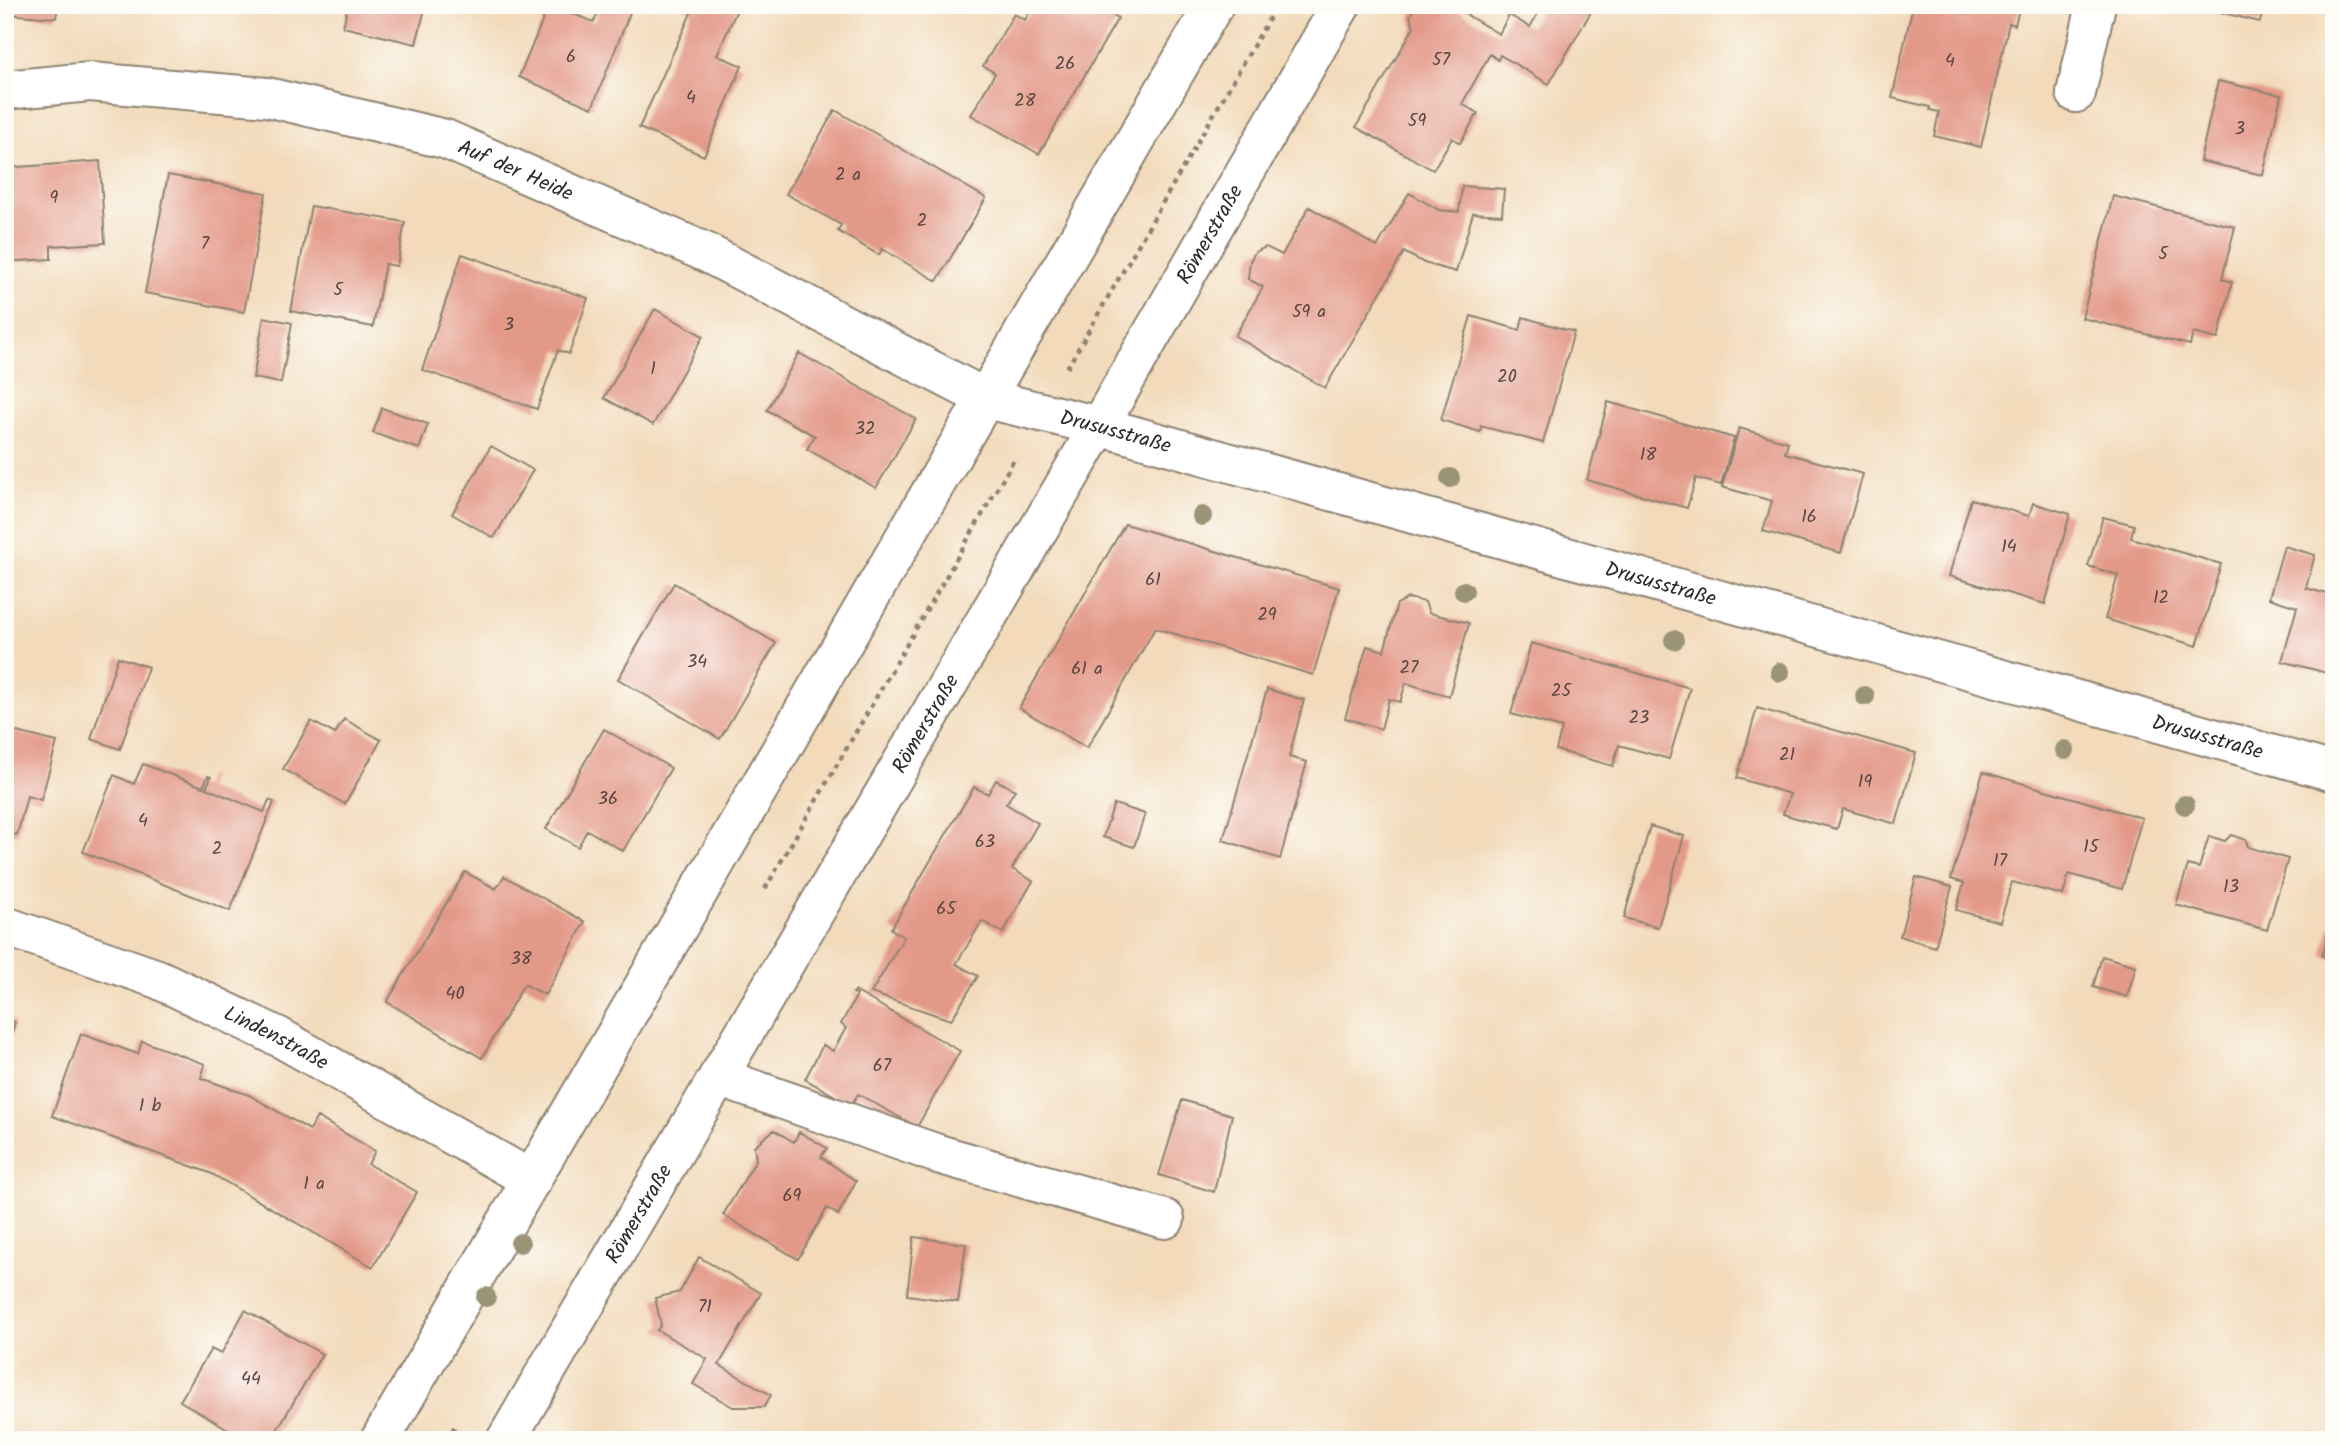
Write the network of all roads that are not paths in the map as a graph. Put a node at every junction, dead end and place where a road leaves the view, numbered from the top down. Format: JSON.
{"nodes":[{"id":1,"x":1214,"y":5,"type":"edge"},
{"id":2,"x":1340,"y":5,"type":"edge"},
{"id":3,"x":2096,"y":5,"type":"edge"},
{"id":4,"x":5,"y":90,"type":"edge"},
{"id":5,"x":2076,"y":93,"type":"dead end"},
{"id":6,"x":987,"y":398,"type":"junction"},
{"id":7,"x":1099,"y":426,"type":"junction"},
{"id":8,"x":2334,"y":772,"type":"edge"},
{"id":9,"x":5,"y":926,"type":"edge"},
{"id":10,"x":718,"y":1077,"type":"junction"},
{"id":11,"x":532,"y":1180,"type":"junction"},
{"id":12,"x":1165,"y":1219,"type":"dead end"},
{"id":13,"x":380,"y":1440,"type":"edge"},
{"id":14,"x":506,"y":1440,"type":"edge"}],
"edges":[{"from":1,"to":6,"type":"street"},
{"from":2,"to":7,"type":"street","name":"Römerstraße"},
{"from":3,"to":5,"type":"street"},
{"from":4,"to":6,"type":"street","name":"Auf der Heide"},
{"from":6,"to":7,"type":"street","name":"Drususstraße"},
{"from":6,"to":11,"type":"street"},
{"from":7,"to":8,"type":"street","name":"Drususstraße"},
{"from":7,"to":10,"type":"street","name":"Römerstraße"},
{"from":9,"to":11,"type":"street","name":"Lindenstraße"},
{"from":10,"to":12,"type":"street"},
{"from":10,"to":14,"type":"street","name":"Römerstraße"},
{"from":11,"to":13,"type":"street"}]}
